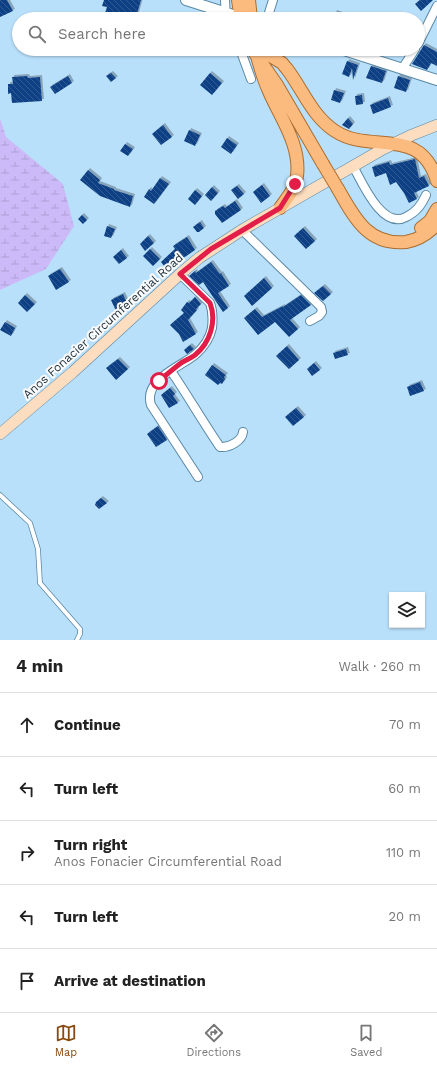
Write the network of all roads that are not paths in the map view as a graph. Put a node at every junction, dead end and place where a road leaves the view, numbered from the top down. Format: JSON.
{"nodes":[{"id":1,"x":186,"y":0,"type":"edge"},
{"id":2,"x":225,"y":0,"type":"edge"},
{"id":3,"x":238,"y":0,"type":"edge"},
{"id":4,"x":249,"y":0,"type":"edge"},
{"id":5,"x":273,"y":0,"type":"edge"},
{"id":6,"x":437,"y":6,"type":"edge"},
{"id":7,"x":218,"y":12,"type":"edge"},
{"id":8,"x":229,"y":12,"type":"edge"},
{"id":9,"x":233,"y":12,"type":"edge"},
{"id":10,"x":250,"y":12,"type":"edge"},
{"id":11,"x":269,"y":12,"type":"edge"},
{"id":12,"x":425,"y":30,"type":"edge"},
{"id":13,"x":243,"y":56,"type":"edge"},
{"id":14,"x":260,"y":56,"type":"edge"},
{"id":15,"x":262,"y":56,"type":"edge"},
{"id":16,"x":267,"y":56,"type":"edge"},
{"id":17,"x":362,"y":56,"type":"edge"},
{"id":18,"x":410,"y":56,"type":"edge"},
{"id":19,"x":402,"y":69,"type":"junction"},
{"id":20,"x":251,"y":79,"type":"dead end"},
{"id":21,"x":437,"y":80,"type":"edge"},
{"id":22,"x":437,"y":124,"type":"edge"},
{"id":23,"x":396,"y":143,"type":"junction"},
{"id":24,"x":353,"y":166,"type":"junction"},
{"id":25,"x":437,"y":181,"type":"edge"},
{"id":26,"x":341,"y":187,"type":"junction"},
{"id":27,"x":426,"y":195,"type":"dead end"},
{"id":28,"x":280,"y":208,"type":"junction"},
{"id":29,"x":437,"y":209,"type":"edge"},
{"id":30,"x":437,"y":224,"type":"edge"},
{"id":31,"x":242,"y":230,"type":"junction"},
{"id":32,"x":180,"y":274,"type":"junction"},
{"id":33,"x":310,"y":321,"type":"dead end"},
{"id":34,"x":171,"y":371,"type":"junction"},
{"id":35,"x":243,"y":432,"type":"dead end"},
{"id":36,"x":0,"y":434,"type":"edge"},
{"id":37,"x":198,"y":477,"type":"dead end"},
{"id":38,"x":0,"y":495,"type":"edge"},
{"id":39,"x":77,"y":640,"type":"edge"}],
"edges":[{"from":1,"to":7,"type":"street"},
{"from":2,"to":8,"type":"street"},
{"from":3,"to":9,"type":"main road"},
{"from":4,"to":10,"type":"main road"},
{"from":5,"to":11,"type":"street"},
{"from":6,"to":12,"type":"street"},
{"from":13,"to":20,"type":"street"},
{"from":14,"to":28,"type":"main road"},
{"from":15,"to":26,"type":"main road"},
{"from":16,"to":23,"type":"main road"},
{"from":17,"to":19,"type":"street"},
{"from":18,"to":19,"type":"street"},
{"from":19,"to":21,"type":"street"},
{"from":22,"to":23,"type":"main road","name":"Anos Fonacier Circumferential Road"},
{"from":23,"to":24,"type":"main road","name":"Anos Fonacier Circumferential Road"},
{"from":23,"to":25,"type":"main road"},
{"from":24,"to":27,"type":"street"},
{"from":24,"to":28,"type":"main road","name":"Anos Fonacier Circumferential Road"},
{"from":26,"to":29,"type":"main road"},
{"from":26,"to":30,"type":"main road"},
{"from":28,"to":31,"type":"main road","name":"Anos Fonacier Circumferential Road"},
{"from":31,"to":32,"type":"main road","name":"Anos Fonacier Circumferential Road"},
{"from":31,"to":33,"type":"street"},
{"from":32,"to":34,"type":"street"},
{"from":32,"to":36,"type":"main road","name":"Anos Fonacier Circumferential Road"},
{"from":34,"to":35,"type":"street"},
{"from":34,"to":37,"type":"street"},
{"from":38,"to":39,"type":"lane"}]}
